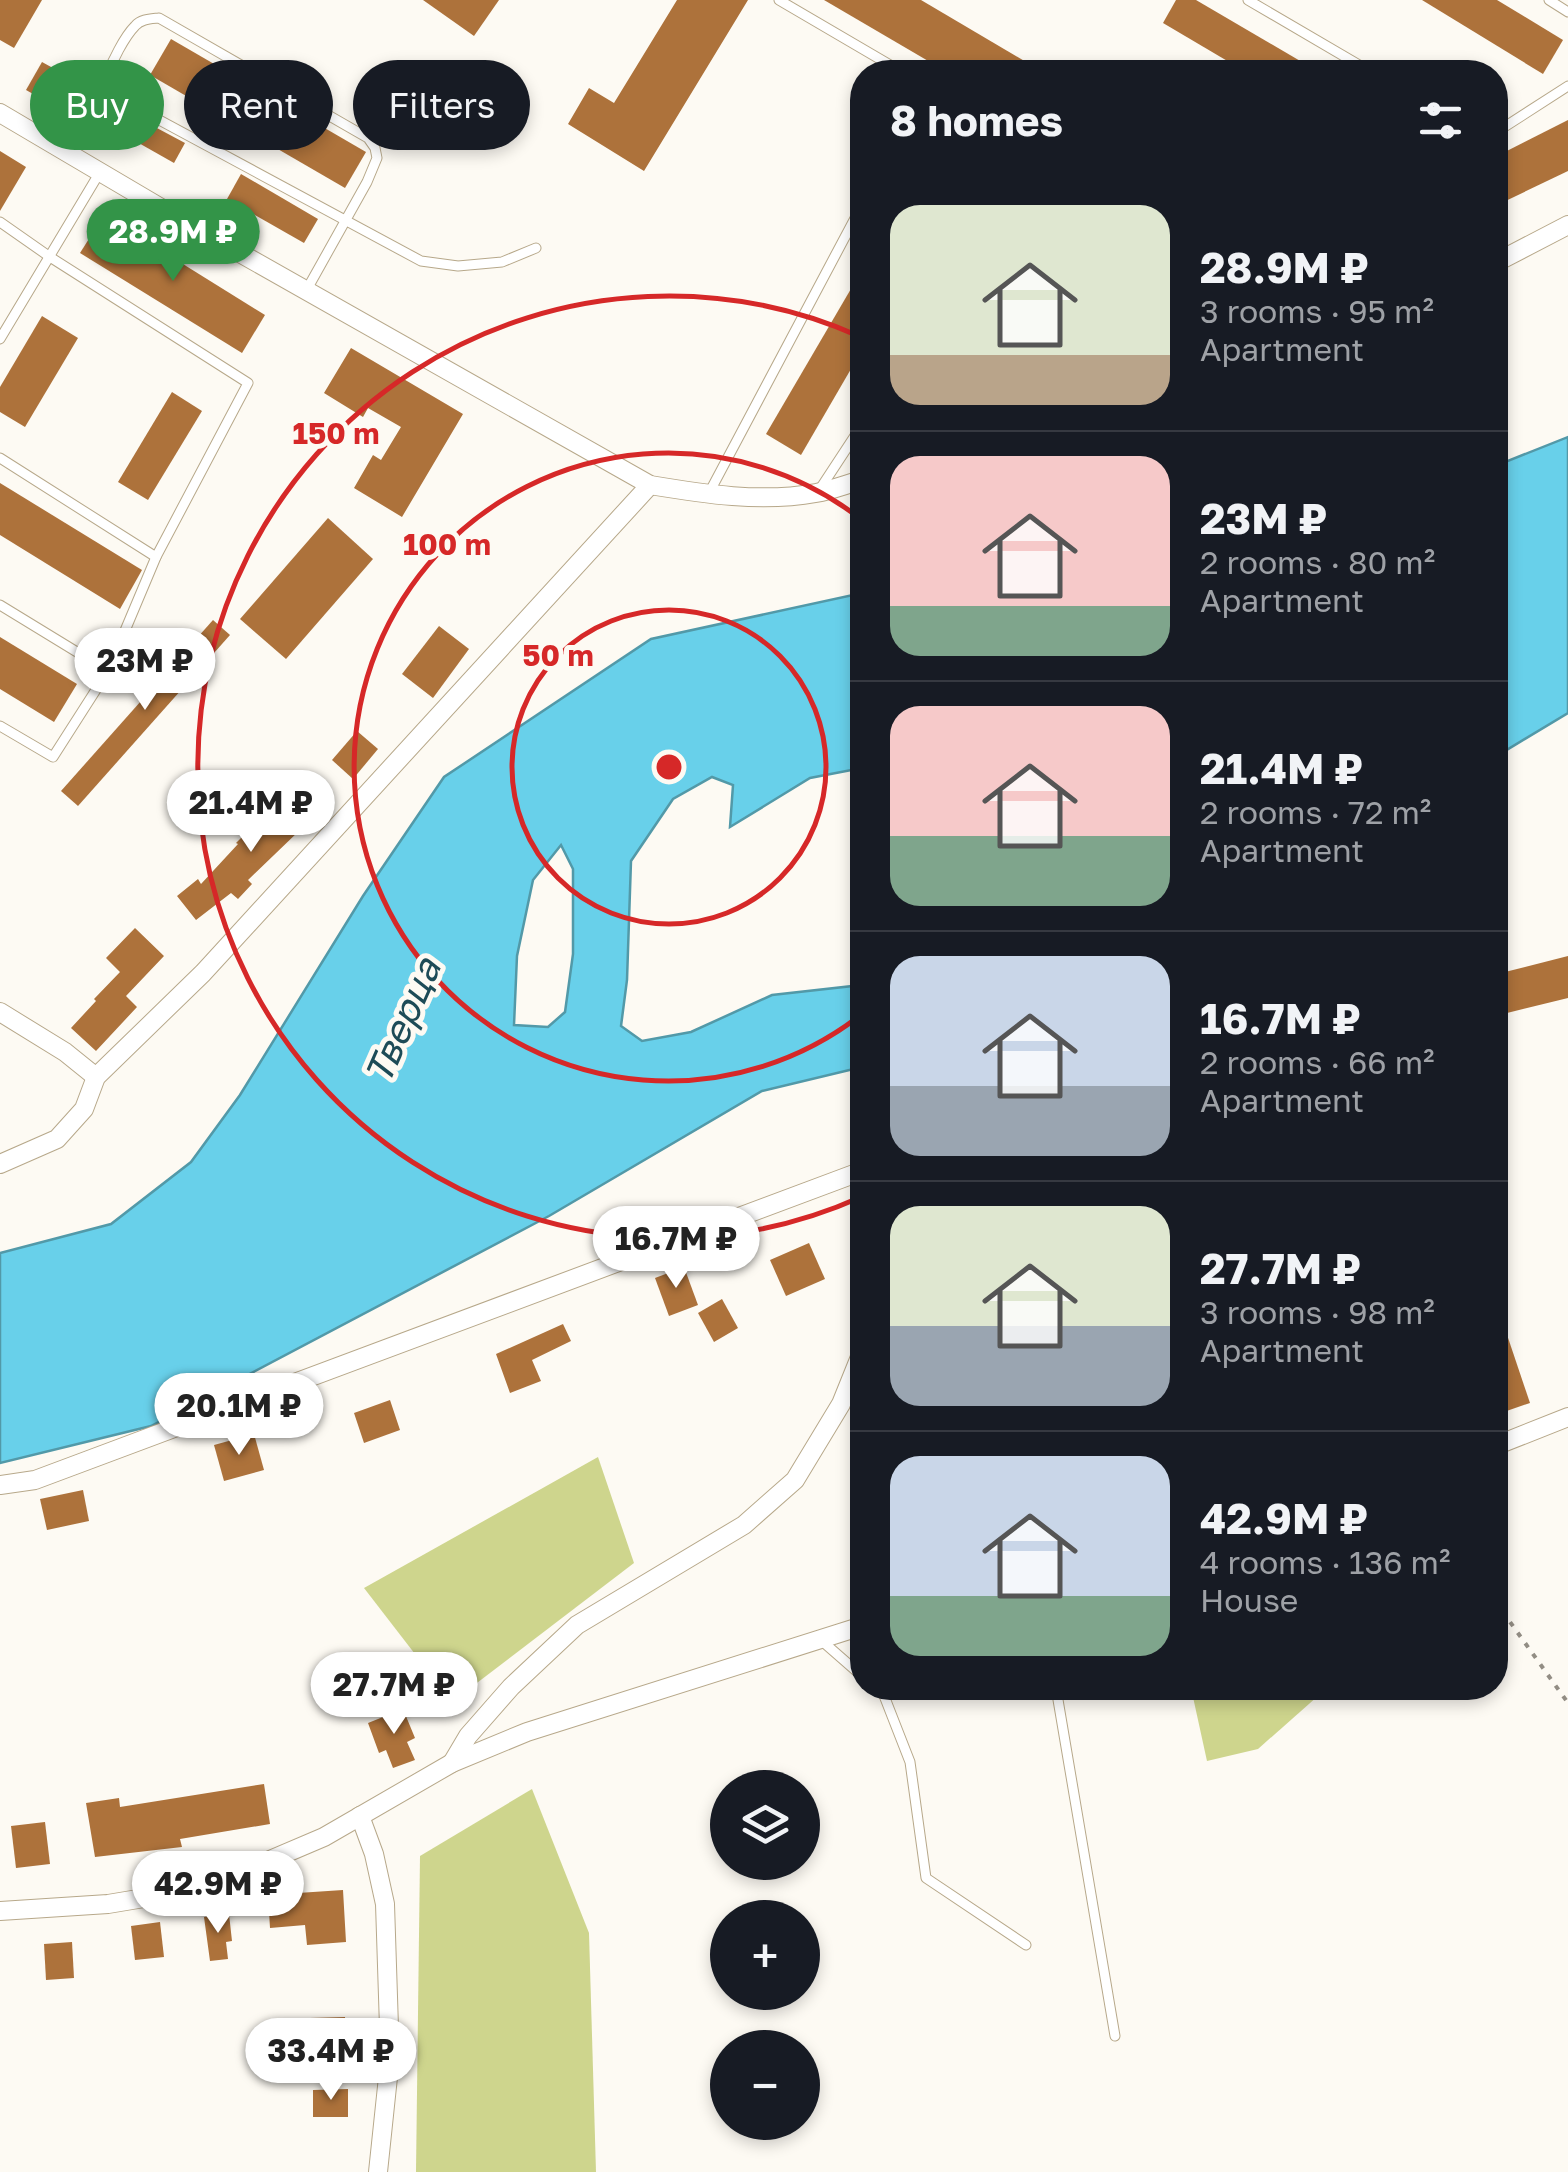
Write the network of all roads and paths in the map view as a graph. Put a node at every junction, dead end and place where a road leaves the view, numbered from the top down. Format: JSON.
{"nodes":[{"id":1,"x":779,"y":0,"type":"edge"},
{"id":2,"x":1248,"y":0,"type":"edge"},
{"id":3,"x":1549,"y":0,"type":"edge"},
{"id":4,"x":1568,"y":12,"type":"edge"},
{"id":5,"x":882,"y":60,"type":"edge"},
{"id":6,"x":1350,"y":60,"type":"edge"},
{"id":7,"x":1568,"y":86,"type":"edge"},
{"id":8,"x":0,"y":113,"type":"edge"},
{"id":9,"x":1508,"y":125,"type":"edge"},
{"id":10,"x":100,"y":172,"type":"junction"},
{"id":11,"x":345,"y":221,"type":"junction"},
{"id":12,"x":0,"y":222,"type":"edge"},
{"id":13,"x":1568,"y":224,"type":"edge"},
{"id":14,"x":850,"y":229,"type":"edge"},
{"id":15,"x":536,"y":248,"type":"dead end"},
{"id":16,"x":1508,"y":255,"type":"edge"},
{"id":17,"x":50,"y":257,"type":"junction"},
{"id":18,"x":306,"y":291,"type":"junction"},
{"id":19,"x":0,"y":339,"type":"edge"},
{"id":20,"x":850,"y":443,"type":"edge"},
{"id":21,"x":0,"y":458,"type":"edge"},
{"id":22,"x":850,"y":483,"type":"edge"},
{"id":23,"x":650,"y":485,"type":"junction"},
{"id":24,"x":818,"y":492,"type":"junction"},
{"id":25,"x":708,"y":495,"type":"junction"},
{"id":26,"x":156,"y":557,"type":"junction"},
{"id":27,"x":0,"y":605,"type":"edge"},
{"id":28,"x":108,"y":671,"type":"junction"},
{"id":29,"x":0,"y":726,"type":"edge"},
{"id":30,"x":0,"y":1012,"type":"edge"},
{"id":31,"x":96,"y":1077,"type":"junction"},
{"id":32,"x":0,"y":1164,"type":"edge"},
{"id":33,"x":850,"y":1175,"type":"edge"},
{"id":34,"x":850,"y":1382,"type":"edge"},
{"id":35,"x":1568,"y":1417,"type":"edge"},
{"id":36,"x":1508,"y":1441,"type":"edge"},
{"id":37,"x":0,"y":1485,"type":"edge"},
{"id":38,"x":1508,"y":1619,"type":"edge"},
{"id":39,"x":850,"y":1630,"type":"edge"},
{"id":40,"x":820,"y":1639,"type":"junction"},
{"id":41,"x":850,"y":1665,"type":"edge"},
{"id":42,"x":885,"y":1700,"type":"edge"},
{"id":43,"x":1058,"y":1700,"type":"edge"},
{"id":44,"x":1568,"y":1703,"type":"edge"},
{"id":45,"x":452,"y":1763,"type":"junction"},
{"id":46,"x":360,"y":1816,"type":"junction"},
{"id":47,"x":0,"y":1910,"type":"edge"},
{"id":48,"x":1026,"y":1945,"type":"dead end"},
{"id":49,"x":1115,"y":2036,"type":"dead end"},
{"id":50,"x":378,"y":2172,"type":"edge"}],
"edges":[{"from":1,"to":5,"type":"lane"},
{"from":2,"to":6,"type":"lane"},
{"from":3,"to":4,"type":"lane"},
{"from":7,"to":9,"type":"lane"},
{"from":8,"to":10,"type":"street"},
{"from":10,"to":17,"type":"lane"},
{"from":10,"to":18,"type":"street"},
{"from":11,"to":11,"type":"lane"},
{"from":11,"to":15,"type":"lane"},
{"from":11,"to":18,"type":"lane"},
{"from":12,"to":17,"type":"lane"},
{"from":13,"to":16,"type":"street"},
{"from":14,"to":25,"type":"lane"},
{"from":17,"to":19,"type":"lane"},
{"from":17,"to":26,"type":"lane"},
{"from":18,"to":23,"type":"street"},
{"from":20,"to":24,"type":"lane"},
{"from":21,"to":26,"type":"lane"},
{"from":22,"to":24,"type":"street"},
{"from":23,"to":25,"type":"street"},
{"from":23,"to":31,"type":"street"},
{"from":24,"to":25,"type":"street"},
{"from":26,"to":28,"type":"lane"},
{"from":27,"to":28,"type":"lane"},
{"from":28,"to":29,"type":"lane"},
{"from":30,"to":31,"type":"street"},
{"from":31,"to":32,"type":"street"},
{"from":33,"to":37,"type":"street"},
{"from":34,"to":45,"type":"street"},
{"from":35,"to":36,"type":"street"},
{"from":38,"to":44,"type":"path"},
{"from":39,"to":40,"type":"street"},
{"from":40,"to":41,"type":"lane"},
{"from":40,"to":45,"type":"street"},
{"from":42,"to":48,"type":"lane"},
{"from":43,"to":49,"type":"lane"},
{"from":45,"to":46,"type":"street"},
{"from":46,"to":47,"type":"street"},
{"from":46,"to":50,"type":"street"}]}
